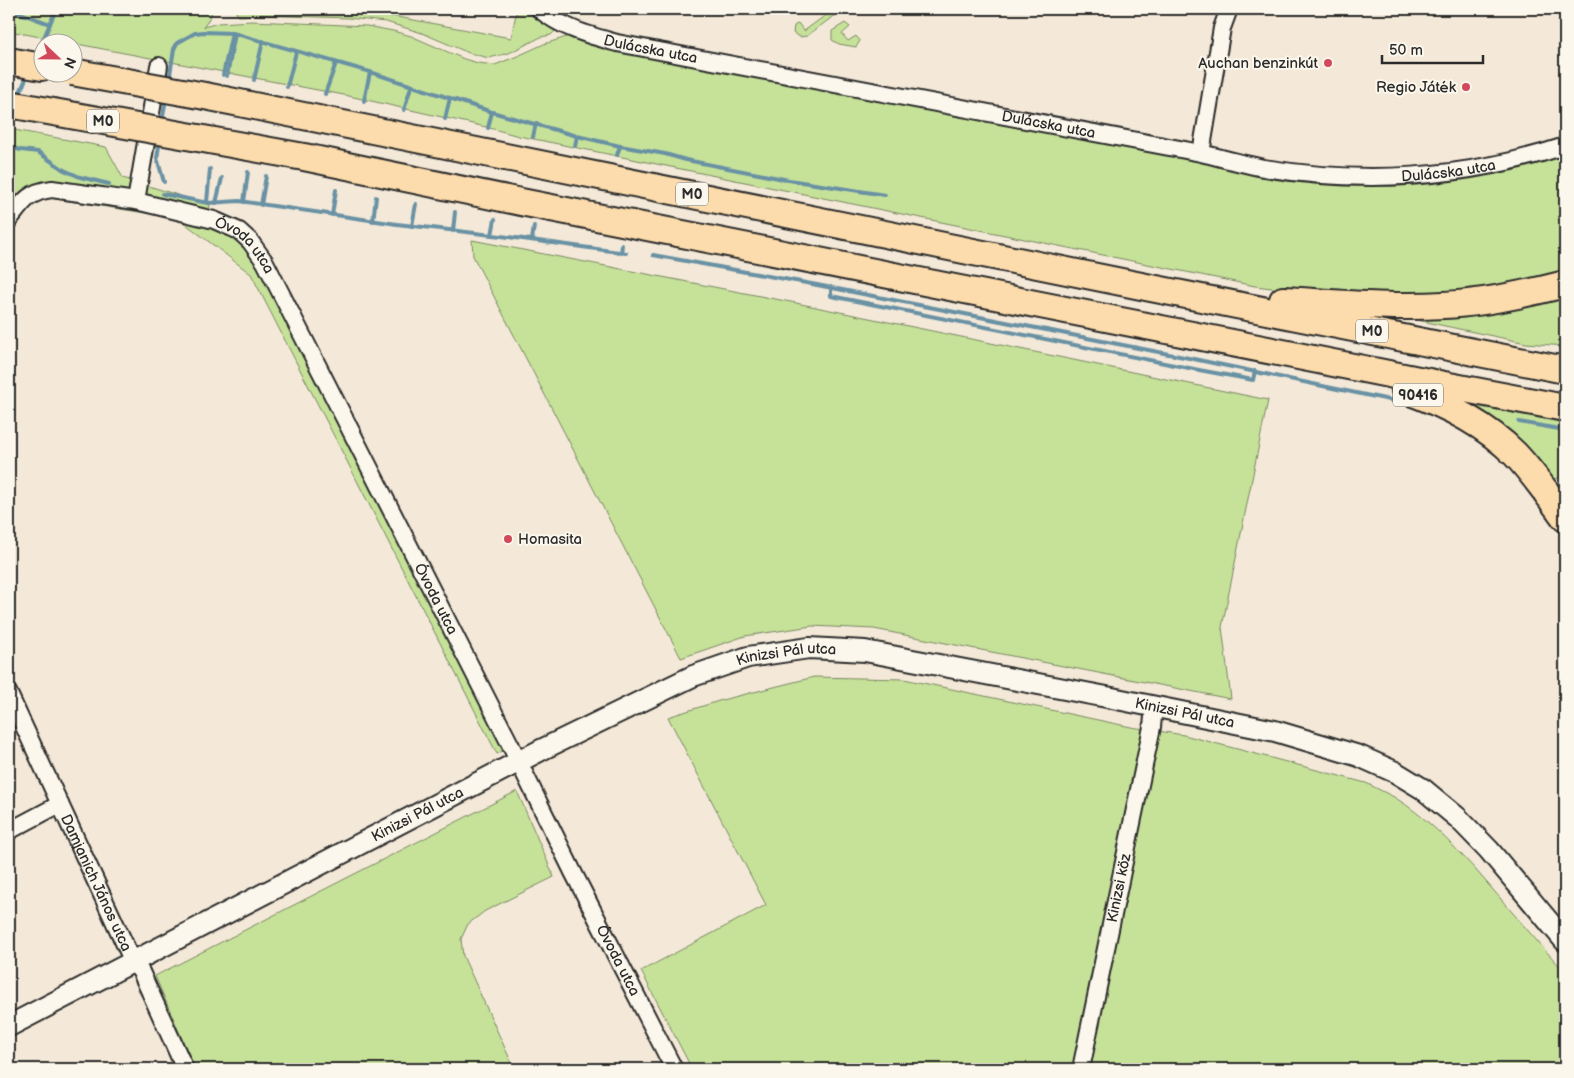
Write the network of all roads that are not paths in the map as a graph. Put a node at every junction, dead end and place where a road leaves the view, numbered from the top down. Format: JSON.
{"nodes":[{"id":1,"x":539,"y":9,"type":"edge"},
{"id":2,"x":1229,"y":9,"type":"edge"},
{"id":3,"x":9,"y":61,"type":"edge"},
{"id":4,"x":32,"y":65,"type":"edge"},
{"id":5,"x":158,"y":66,"type":"dead end"},
{"id":6,"x":82,"y":74,"type":"edge"},
{"id":7,"x":9,"y":104,"type":"edge"},
{"id":8,"x":1565,"y":146,"type":"edge"},
{"id":9,"x":1201,"y":153,"type":"junction"},
{"id":10,"x":136,"y":201,"type":"junction"},
{"id":11,"x":9,"y":220,"type":"edge"},
{"id":12,"x":1565,"y":284,"type":"edge"},
{"id":13,"x":1180,"y":293,"type":"junction"},
{"id":14,"x":1257,"y":348,"type":"junction"},
{"id":15,"x":1565,"y":370,"type":"edge"},
{"id":16,"x":1565,"y":408,"type":"edge"},
{"id":17,"x":1565,"y":518,"type":"edge"},
{"id":18,"x":9,"y":694,"type":"edge"},
{"id":19,"x":1154,"y":706,"type":"junction"},
{"id":20,"x":519,"y":762,"type":"junction"},
{"id":21,"x":60,"y":804,"type":"junction"},
{"id":22,"x":9,"y":831,"type":"edge"},
{"id":23,"x":1565,"y":941,"type":"edge"},
{"id":24,"x":133,"y":962,"type":"junction"},
{"id":25,"x":9,"y":1026,"type":"edge"},
{"id":26,"x":185,"y":1069,"type":"edge"},
{"id":27,"x":674,"y":1069,"type":"edge"},
{"id":28,"x":1081,"y":1069,"type":"edge"}],
"edges":[{"from":1,"to":9,"type":"street","name":"Dulácska utca"},
{"from":2,"to":9,"type":"street"},
{"from":3,"to":4,"type":"highway"},
{"from":5,"to":10,"type":"street"},
{"from":6,"to":13,"type":"highway","number":"M0","bridge":true},
{"from":7,"to":14,"type":"highway","number":"M0","bridge":true},
{"from":8,"to":9,"type":"street","name":"Dulácska utca"},
{"from":10,"to":11,"type":"street","name":"Óvoda utca"},
{"from":10,"to":20,"type":"street","name":"Óvoda utca"},
{"from":12,"to":13,"type":"highway"},
{"from":13,"to":15,"type":"highway","number":"M0"},
{"from":14,"to":16,"type":"highway","number":"M0"},
{"from":14,"to":17,"type":"highway","number":"90416"},
{"from":18,"to":21,"type":"street","name":"Damjanich János utca"},
{"from":19,"to":20,"type":"street","name":"Kinizsi Pál utca"},
{"from":19,"to":23,"type":"street","name":"Kinizsi Pál utca"},
{"from":19,"to":28,"type":"street","name":"Kinizsi köz"},
{"from":20,"to":24,"type":"street","name":"Kinizsi Pál utca"},
{"from":20,"to":27,"type":"street","name":"Óvoda utca"},
{"from":21,"to":22,"type":"street"},
{"from":21,"to":24,"type":"street","name":"Damjanich János utca"},
{"from":24,"to":25,"type":"street","name":"Kinizsi Pál utca"},
{"from":24,"to":26,"type":"street","name":"Damjanich János utca"}]}
